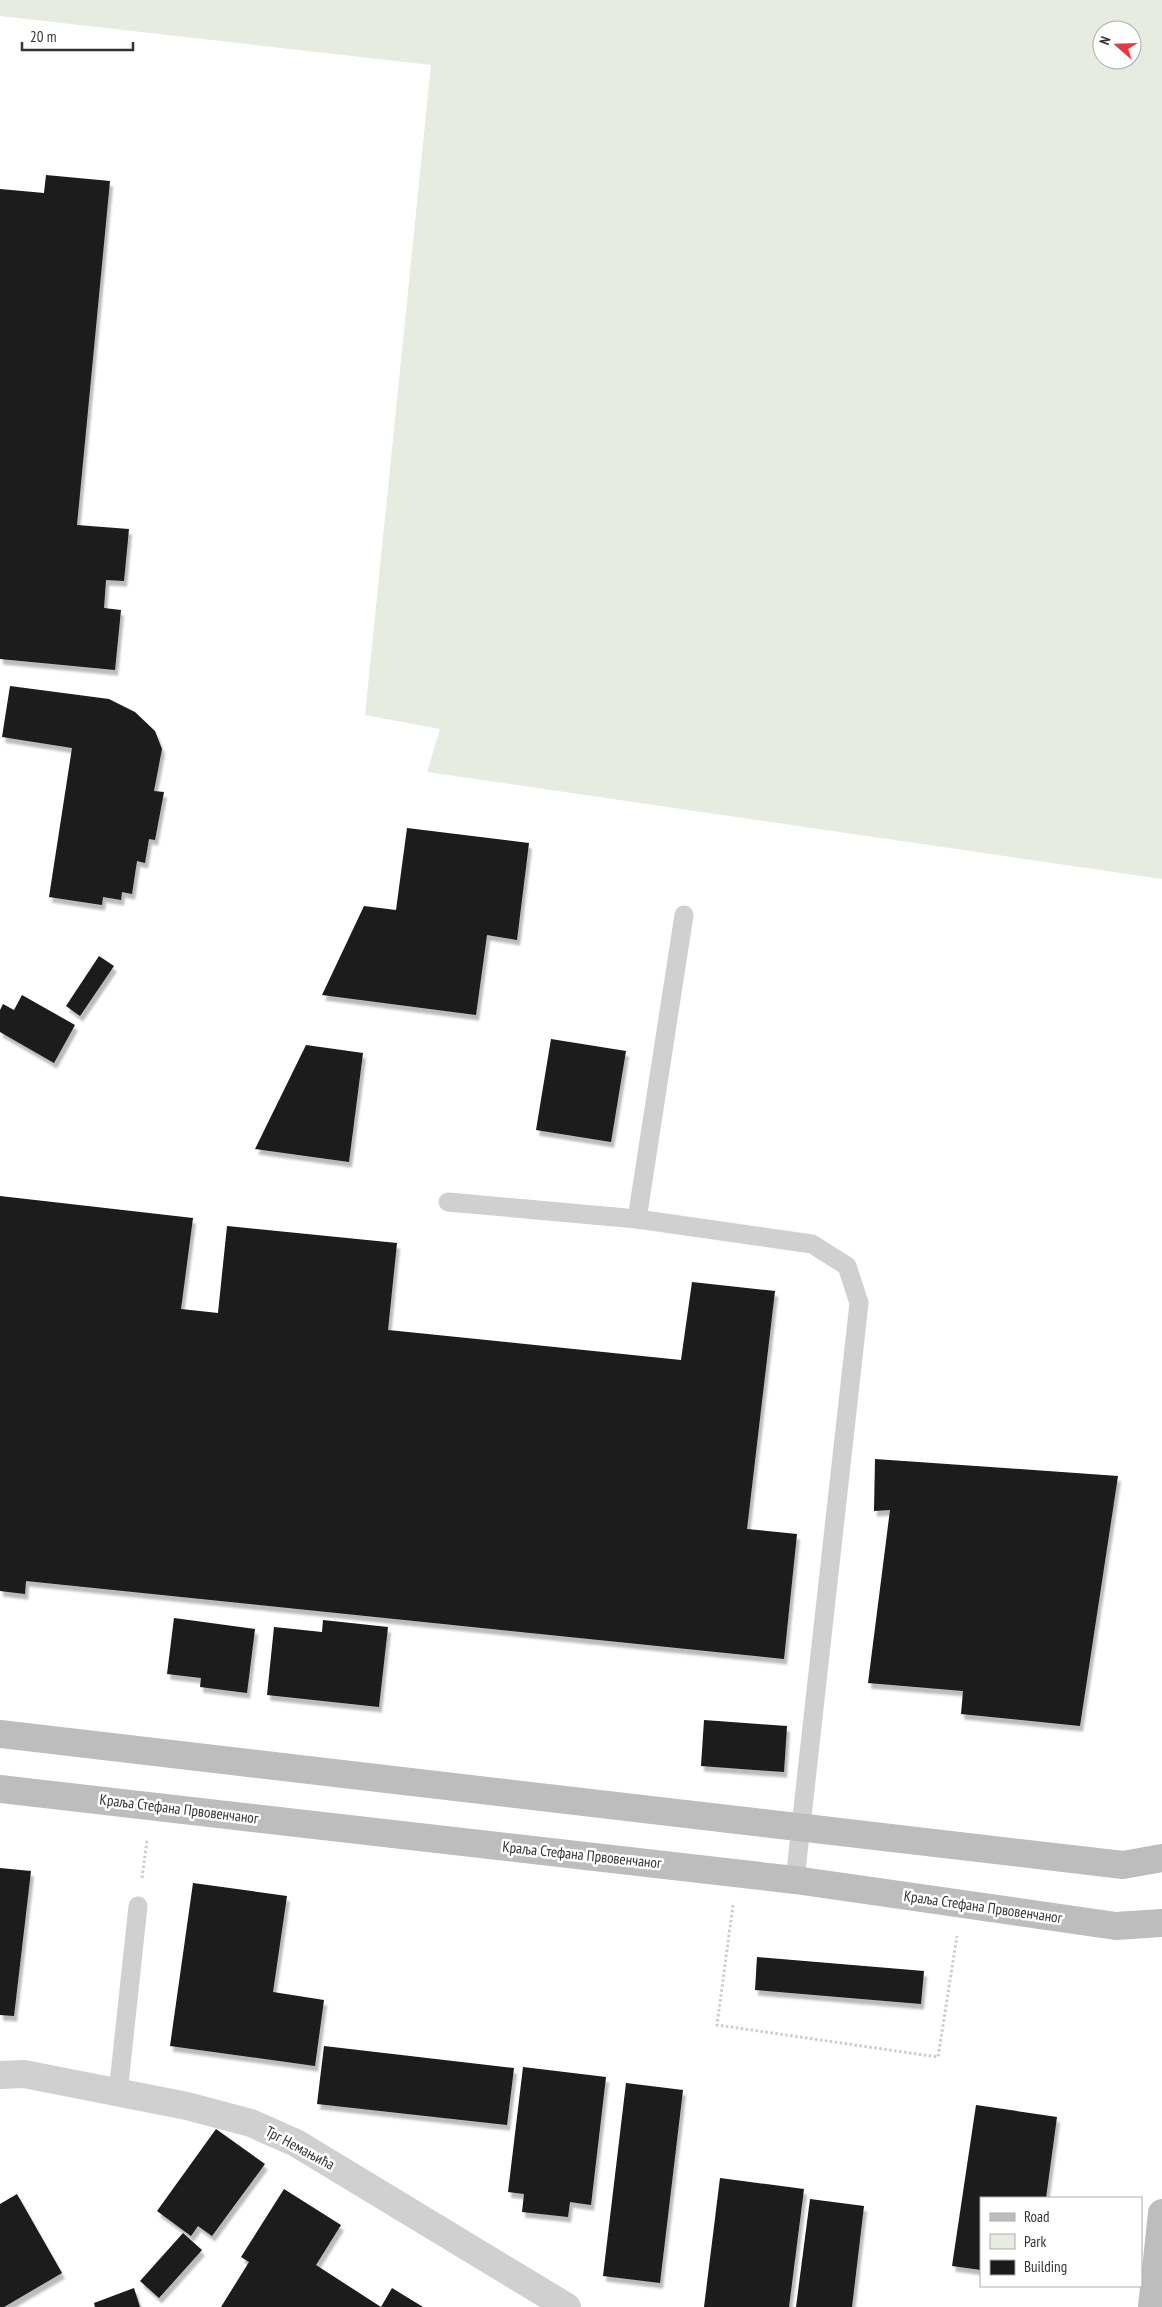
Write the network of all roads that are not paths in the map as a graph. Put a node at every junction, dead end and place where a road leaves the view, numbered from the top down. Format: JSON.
{"nodes":[{"id":1,"x":684,"y":915,"type":"dead end"},
{"id":2,"x":448,"y":1202,"type":"dead end"},
{"id":3,"x":637,"y":1220,"type":"junction"},
{"id":4,"x":0,"y":1734,"type":"edge"},
{"id":5,"x":0,"y":1789,"type":"edge"},
{"id":6,"x":801,"y":1827,"type":"junction"},
{"id":7,"x":1162,"y":1858,"type":"edge"},
{"id":8,"x":795,"y":1880,"type":"junction"},
{"id":9,"x":138,"y":1906,"type":"road end"},
{"id":10,"x":1162,"y":1923,"type":"edge"},
{"id":11,"x":0,"y":2075,"type":"edge"},
{"id":12,"x":118,"y":2093,"type":"junction"},
{"id":13,"x":1162,"y":2220,"type":"edge"},
{"id":14,"x":567,"y":2307,"type":"edge"},
{"id":15,"x":1152,"y":2307,"type":"edge"}],
"edges":[{"from":1,"to":3,"type":"lane"},
{"from":2,"to":3,"type":"lane"},
{"from":3,"to":6,"type":"lane"},
{"from":4,"to":6,"type":"street"},
{"from":5,"to":8,"type":"street","name":"Краља Стефана Првовенчаног"},
{"from":6,"to":7,"type":"street"},
{"from":6,"to":8,"type":"lane"},
{"from":8,"to":10,"type":"street","name":"Краља Стефана Првовенчаног"},
{"from":9,"to":12,"type":"lane"},
{"from":11,"to":12,"type":"street","name":"Трг Немањића"},
{"from":12,"to":14,"type":"street","name":"Трг Немањића"},
{"from":13,"to":15,"type":"street"}]}
